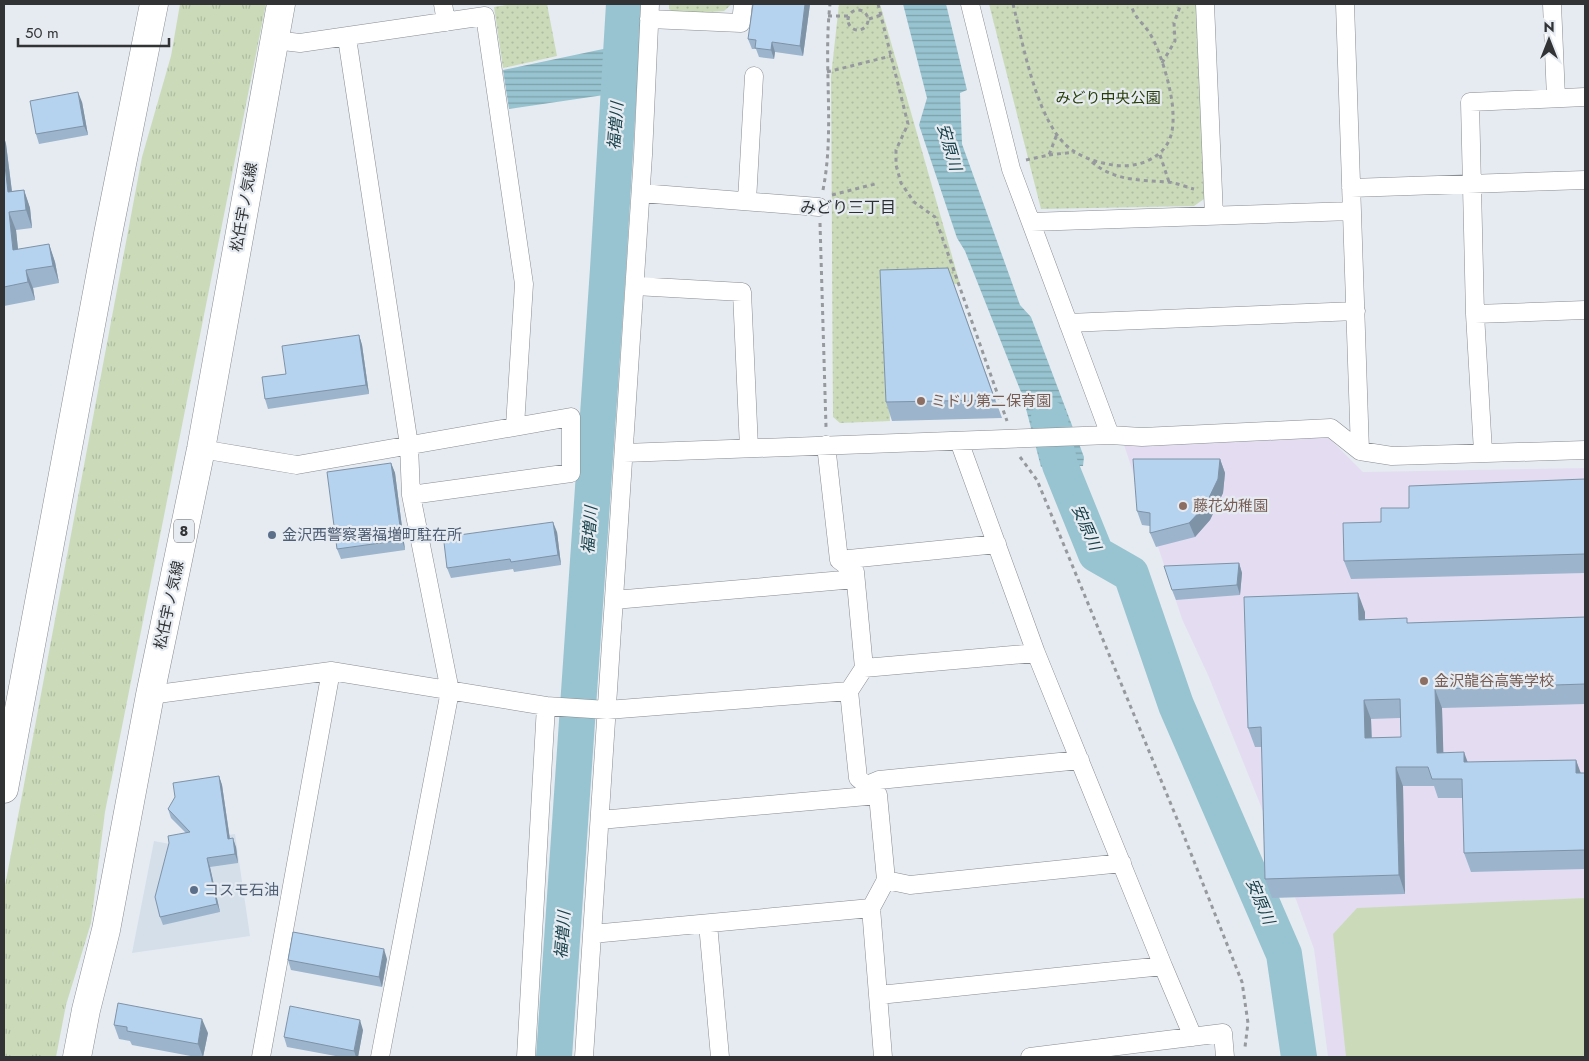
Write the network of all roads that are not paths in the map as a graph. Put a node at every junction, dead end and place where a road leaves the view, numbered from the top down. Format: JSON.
{"nodes":[{"id":1,"x":154,"y":4,"type":"edge"},
{"id":2,"x":281,"y":4,"type":"edge"},
{"id":3,"x":443,"y":4,"type":"edge"},
{"id":4,"x":743,"y":4,"type":"edge"},
{"id":5,"x":970,"y":4,"type":"edge"},
{"id":6,"x":1206,"y":4,"type":"edge"},
{"id":7,"x":1345,"y":4,"type":"edge"},
{"id":8,"x":1552,"y":4,"type":"edge"},
{"id":9,"x":650,"y":12,"type":"edge"},
{"id":10,"x":446,"y":22,"type":"junction"},
{"id":11,"x":347,"y":38,"type":"junction"},
{"id":12,"x":274,"y":40,"type":"junction"},
{"id":13,"x":754,"y":76,"type":"dead end"},
{"id":14,"x":1585,"y":97,"type":"edge"},
{"id":15,"x":1556,"y":98,"type":"junction"},
{"id":16,"x":1585,"y":180,"type":"edge"},
{"id":17,"x":1472,"y":184,"type":"junction"},
{"id":18,"x":1351,"y":188,"type":"junction"},
{"id":19,"x":641,"y":193,"type":"junction"},
{"id":20,"x":747,"y":201,"type":"junction"},
{"id":21,"x":820,"y":202,"type":"road end"},
{"id":22,"x":1352,"y":211,"type":"junction"},
{"id":23,"x":1214,"y":216,"type":"junction"},
{"id":24,"x":1031,"y":222,"type":"junction"},
{"id":25,"x":635,"y":286,"type":"junction"},
{"id":26,"x":1585,"y":310,"type":"edge"},
{"id":27,"x":1356,"y":311,"type":"junction"},
{"id":28,"x":1475,"y":314,"type":"junction"},
{"id":29,"x":1068,"y":322,"type":"junction"},
{"id":30,"x":515,"y":426,"type":"junction"},
{"id":31,"x":1102,"y":435,"type":"junction"},
{"id":32,"x":959,"y":441,"type":"junction"},
{"id":33,"x":409,"y":445,"type":"junction"},
{"id":34,"x":826,"y":445,"type":"junction"},
{"id":35,"x":749,"y":448,"type":"junction"},
{"id":36,"x":201,"y":449,"type":"junction"},
{"id":37,"x":1585,"y":450,"type":"edge"},
{"id":38,"x":1360,"y":451,"type":"junction"},
{"id":39,"x":1483,"y":452,"type":"junction"},
{"id":40,"x":624,"y":453,"type":"junction"},
{"id":41,"x":411,"y":495,"type":"junction"},
{"id":42,"x":997,"y":544,"type":"junction"},
{"id":43,"x":839,"y":560,"type":"junction"},
{"id":44,"x":855,"y":579,"type":"junction"},
{"id":45,"x":614,"y":600,"type":"junction"},
{"id":46,"x":1036,"y":653,"type":"junction"},
{"id":47,"x":864,"y":668,"type":"junction"},
{"id":48,"x":331,"y":671,"type":"junction"},
{"id":49,"x":450,"y":691,"type":"junction"},
{"id":50,"x":849,"y":691,"type":"junction"},
{"id":51,"x":150,"y":695,"type":"junction"},
{"id":52,"x":552,"y":707,"type":"junction"},
{"id":53,"x":600,"y":710,"type":"junction"},
{"id":54,"x":10,"y":711,"type":"edge"},
{"id":55,"x":1080,"y":760,"type":"junction"},
{"id":56,"x":4,"y":789,"type":"edge"},
{"id":57,"x":872,"y":790,"type":"junction"},
{"id":58,"x":600,"y":820,"type":"junction"},
{"id":59,"x":1122,"y":863,"type":"junction"},
{"id":60,"x":886,"y":880,"type":"junction"},
{"id":61,"x":870,"y":908,"type":"junction"},
{"id":62,"x":708,"y":924,"type":"junction"},
{"id":63,"x":592,"y":934,"type":"junction"},
{"id":64,"x":1163,"y":966,"type":"junction"},
{"id":65,"x":879,"y":995,"type":"junction"},
{"id":66,"x":1193,"y":1037,"type":"junction"},
{"id":67,"x":77,"y":1057,"type":"edge"},
{"id":68,"x":261,"y":1057,"type":"edge"},
{"id":69,"x":380,"y":1057,"type":"edge"},
{"id":70,"x":526,"y":1057,"type":"edge"},
{"id":71,"x":584,"y":1057,"type":"edge"},
{"id":72,"x":720,"y":1057,"type":"edge"},
{"id":73,"x":883,"y":1057,"type":"edge"},
{"id":74,"x":1030,"y":1057,"type":"edge"},
{"id":75,"x":1225,"y":1057,"type":"edge"}],
"edges":[{"from":1,"to":54,"type":"main road"},
{"from":2,"to":12,"type":"main road","name":"松任宇ノ気線","number":"8"},
{"from":3,"to":10,"type":"street"},
{"from":4,"to":9,"type":"street"},
{"from":5,"to":24,"type":"street"},
{"from":6,"to":23,"type":"street"},
{"from":7,"to":18,"type":"street"},
{"from":8,"to":15,"type":"street"},
{"from":9,"to":19,"type":"street"},
{"from":10,"to":11,"type":"street"},
{"from":10,"to":30,"type":"street"},
{"from":11,"to":12,"type":"street"},
{"from":11,"to":33,"type":"street"},
{"from":12,"to":36,"type":"main road","name":"松任宇ノ気線","number":"8"},
{"from":13,"to":20,"type":"street"},
{"from":14,"to":15,"type":"street"},
{"from":15,"to":17,"type":"street"},
{"from":16,"to":17,"type":"street"},
{"from":17,"to":18,"type":"street"},
{"from":17,"to":28,"type":"street"},
{"from":18,"to":22,"type":"street"},
{"from":19,"to":20,"type":"street"},
{"from":19,"to":25,"type":"street"},
{"from":20,"to":21,"type":"street"},
{"from":22,"to":23,"type":"street"},
{"from":22,"to":27,"type":"street"},
{"from":23,"to":24,"type":"street"},
{"from":24,"to":29,"type":"street"},
{"from":25,"to":35,"type":"street"},
{"from":25,"to":40,"type":"street"},
{"from":26,"to":28,"type":"street"},
{"from":27,"to":29,"type":"street"},
{"from":27,"to":38,"type":"street"},
{"from":28,"to":39,"type":"street"},
{"from":29,"to":31,"type":"street"},
{"from":30,"to":33,"type":"street"},
{"from":30,"to":41,"type":"street"},
{"from":31,"to":32,"type":"street"},
{"from":31,"to":38,"type":"street"},
{"from":32,"to":34,"type":"street"},
{"from":32,"to":42,"type":"street"},
{"from":33,"to":36,"type":"street"},
{"from":33,"to":41,"type":"street"},
{"from":34,"to":35,"type":"street"},
{"from":34,"to":43,"type":"street"},
{"from":35,"to":40,"type":"street"},
{"from":36,"to":51,"type":"main road","name":"松任宇ノ気線","number":"8"},
{"from":37,"to":39,"type":"street"},
{"from":38,"to":39,"type":"street"},
{"from":40,"to":45,"type":"street"},
{"from":41,"to":49,"type":"street"},
{"from":42,"to":43,"type":"street"},
{"from":42,"to":46,"type":"street"},
{"from":43,"to":44,"type":"street"},
{"from":44,"to":45,"type":"street"},
{"from":44,"to":47,"type":"street"},
{"from":45,"to":53,"type":"street"},
{"from":46,"to":47,"type":"street"},
{"from":46,"to":55,"type":"street"},
{"from":47,"to":50,"type":"street"},
{"from":48,"to":49,"type":"street"},
{"from":48,"to":51,"type":"street"},
{"from":48,"to":68,"type":"street"},
{"from":49,"to":52,"type":"street"},
{"from":49,"to":69,"type":"street"},
{"from":50,"to":53,"type":"street"},
{"from":50,"to":57,"type":"street"},
{"from":51,"to":67,"type":"main road","name":"松任宇ノ気線","number":"8"},
{"from":52,"to":53,"type":"street"},
{"from":52,"to":70,"type":"street"},
{"from":53,"to":58,"type":"street"},
{"from":54,"to":56,"type":"main road"},
{"from":55,"to":57,"type":"street"},
{"from":55,"to":59,"type":"street"},
{"from":57,"to":58,"type":"street"},
{"from":57,"to":60,"type":"street"},
{"from":58,"to":63,"type":"street"},
{"from":59,"to":60,"type":"street"},
{"from":59,"to":64,"type":"street"},
{"from":60,"to":61,"type":"street"},
{"from":61,"to":62,"type":"street"},
{"from":61,"to":65,"type":"street"},
{"from":62,"to":63,"type":"street"},
{"from":62,"to":72,"type":"street"},
{"from":63,"to":71,"type":"street"},
{"from":64,"to":65,"type":"street"},
{"from":64,"to":66,"type":"street"},
{"from":65,"to":73,"type":"street"},
{"from":66,"to":74,"type":"street"},
{"from":66,"to":75,"type":"street"}]}
